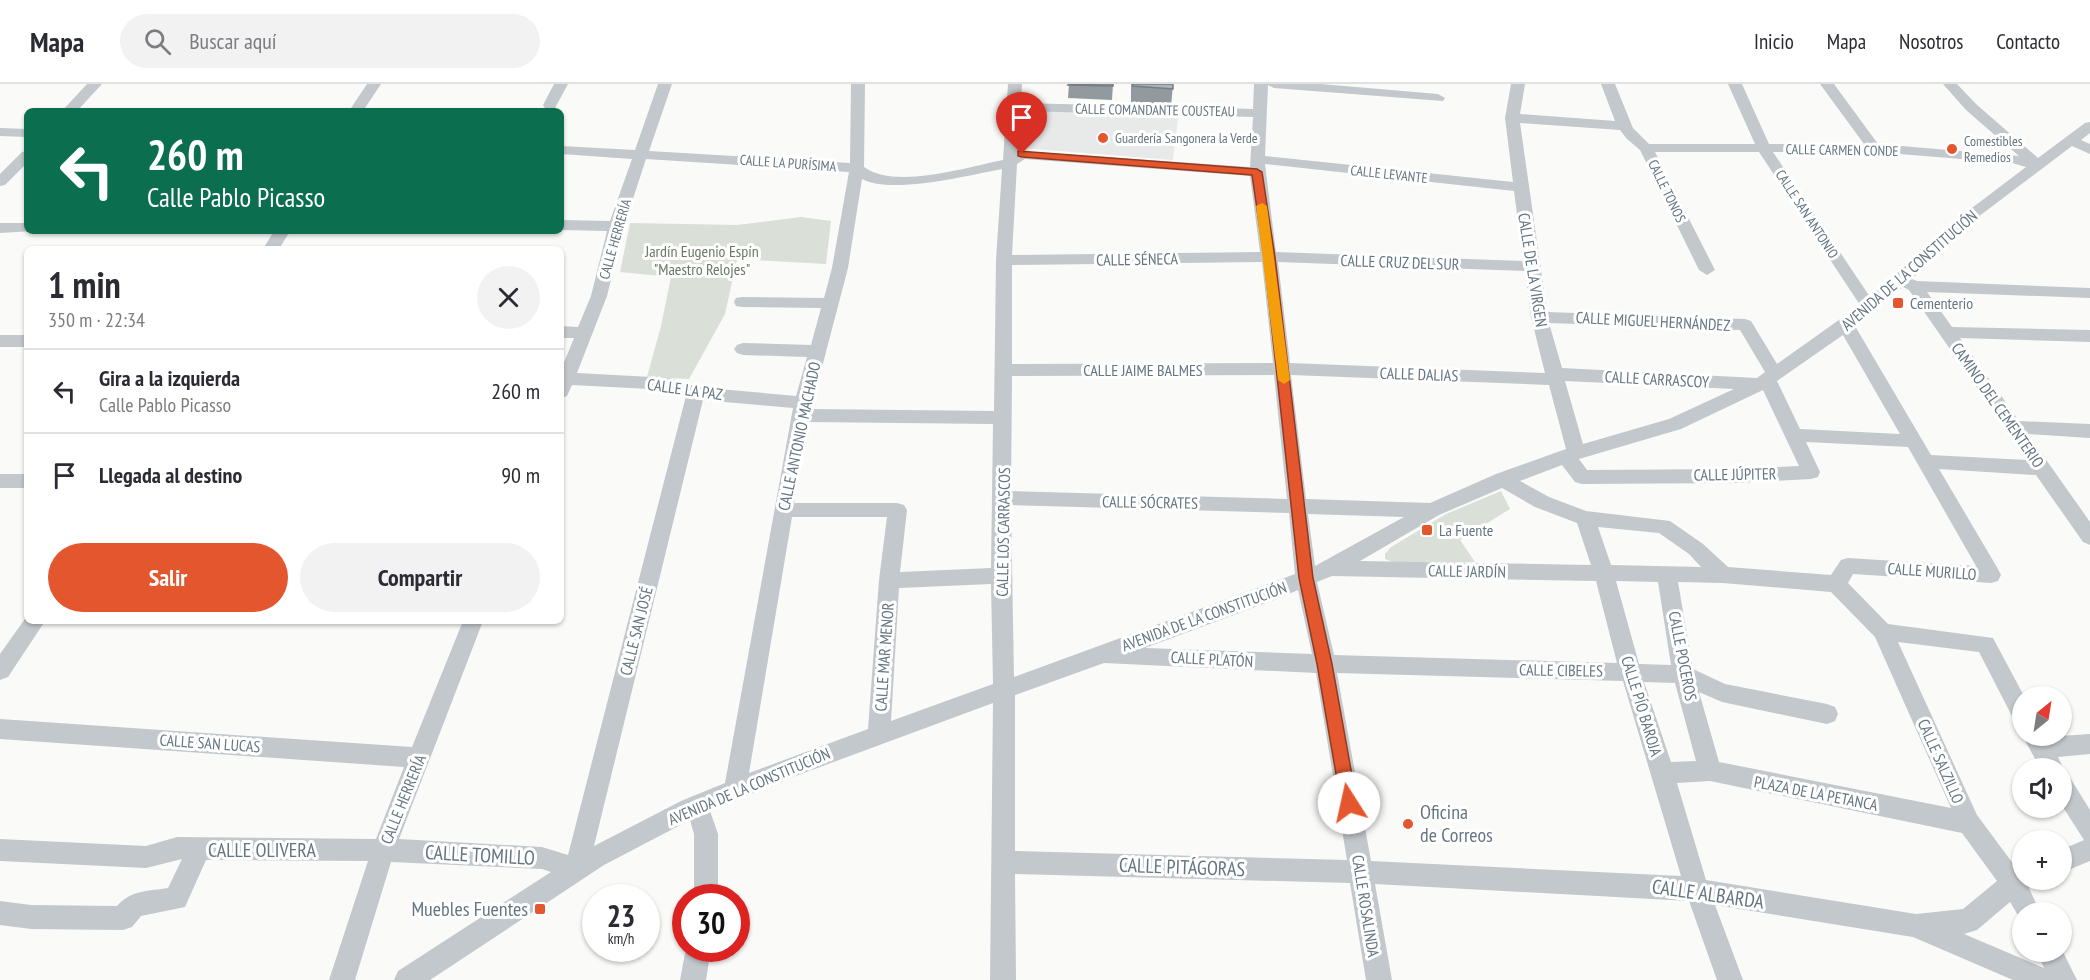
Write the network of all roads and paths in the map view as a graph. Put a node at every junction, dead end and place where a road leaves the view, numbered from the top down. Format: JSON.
{"nodes":[{"id":1,"x":95,"y":84,"type":"edge"},
{"id":2,"x":374,"y":84,"type":"edge"},
{"id":3,"x":561,"y":84,"type":"edge"},
{"id":4,"x":665,"y":84,"type":"edge"},
{"id":5,"x":858,"y":84,"type":"edge"},
{"id":6,"x":1015,"y":84,"type":"edge"},
{"id":7,"x":1261,"y":84,"type":"edge"},
{"id":8,"x":1274,"y":84,"type":"edge"},
{"id":9,"x":1518,"y":84,"type":"edge"},
{"id":10,"x":1608,"y":84,"type":"edge"},
{"id":11,"x":1735,"y":84,"type":"edge"},
{"id":12,"x":1827,"y":84,"type":"edge"},
{"id":13,"x":1950,"y":84,"type":"edge"},
{"id":14,"x":1438,"y":98,"type":"dead end"},
{"id":15,"x":550,"y":105,"type":"dead end"},
{"id":16,"x":1014,"y":107,"type":"junction"},
{"id":17,"x":72,"y":108,"type":"edge"},
{"id":18,"x":358,"y":108,"type":"edge"},
{"id":19,"x":1260,"y":113,"type":"junction"},
{"id":20,"x":1512,"y":118,"type":"junction"},
{"id":21,"x":1624,"y":126,"type":"junction"},
{"id":22,"x":2090,"y":126,"type":"edge"},
{"id":23,"x":0,"y":132,"type":"edge"},
{"id":24,"x":24,"y":133,"type":"edge"},
{"id":25,"x":2071,"y":140,"type":"junction"},
{"id":26,"x":1646,"y":148,"type":"junction"},
{"id":27,"x":1874,"y":148,"type":"junction"},
{"id":28,"x":1764,"y":149,"type":"junction"},
{"id":29,"x":564,"y":150,"type":"edge"},
{"id":30,"x":2090,"y":150,"type":"edge"},
{"id":31,"x":642,"y":154,"type":"junction"},
{"id":32,"x":24,"y":158,"type":"edge"},
{"id":33,"x":1010,"y":163,"type":"junction"},
{"id":34,"x":2037,"y":165,"type":"junction"},
{"id":35,"x":1257,"y":166,"type":"junction"},
{"id":36,"x":857,"y":168,"type":"junction"},
{"id":37,"x":0,"y":182,"type":"edge"},
{"id":38,"x":1521,"y":188,"type":"junction"},
{"id":39,"x":564,"y":225,"type":"edge"},
{"id":40,"x":616,"y":226,"type":"junction"},
{"id":41,"x":0,"y":228,"type":"edge"},
{"id":42,"x":24,"y":228,"type":"edge"},
{"id":43,"x":1269,"y":257,"type":"junction"},
{"id":44,"x":1004,"y":260,"type":"junction"},
{"id":45,"x":1532,"y":266,"type":"junction"},
{"id":46,"x":1707,"y":270,"type":"dead end"},
{"id":47,"x":1908,"y":283,"type":"junction"},
{"id":48,"x":2090,"y":293,"type":"edge"},
{"id":49,"x":742,"y":302,"type":"dead end"},
{"id":50,"x":830,"y":303,"type":"junction"},
{"id":51,"x":1869,"y":308,"type":"junction"},
{"id":52,"x":1539,"y":317,"type":"junction"},
{"id":53,"x":1846,"y":325,"type":"junction"},
{"id":54,"x":1947,"y":332,"type":"junction"},
{"id":55,"x":564,"y":333,"type":"edge"},
{"id":56,"x":585,"y":333,"type":"junction"},
{"id":57,"x":2090,"y":336,"type":"edge"},
{"id":58,"x":0,"y":341,"type":"edge"},
{"id":59,"x":24,"y":341,"type":"edge"},
{"id":60,"x":743,"y":349,"type":"dead end"},
{"id":61,"x":817,"y":351,"type":"junction"},
{"id":62,"x":1283,"y":369,"type":"junction"},
{"id":63,"x":1004,"y":370,"type":"junction"},
{"id":64,"x":1554,"y":376,"type":"junction"},
{"id":65,"x":1767,"y":379,"type":"junction"},
{"id":66,"x":564,"y":385,"type":"edge"},
{"id":67,"x":696,"y":393,"type":"junction"},
{"id":68,"x":802,"y":409,"type":"junction"},
{"id":69,"x":1003,"y":417,"type":"junction"},
{"id":70,"x":2013,"y":427,"type":"junction"},
{"id":71,"x":2090,"y":431,"type":"edge"},
{"id":72,"x":1794,"y":435,"type":"junction"},
{"id":73,"x":1913,"y":441,"type":"junction"},
{"id":74,"x":1571,"y":455,"type":"junction"},
{"id":75,"x":1924,"y":461,"type":"junction"},
{"id":76,"x":2041,"y":468,"type":"junction"},
{"id":77,"x":1503,"y":479,"type":"junction"},
{"id":78,"x":0,"y":481,"type":"edge"},
{"id":79,"x":24,"y":481,"type":"edge"},
{"id":80,"x":1003,"y":498,"type":"junction"},
{"id":81,"x":1297,"y":506,"type":"junction"},
{"id":82,"x":783,"y":510,"type":"junction"},
{"id":83,"x":1432,"y":510,"type":"junction"},
{"id":84,"x":1585,"y":518,"type":"junction"},
{"id":85,"x":2090,"y":537,"type":"edge"},
{"id":86,"x":1330,"y":568,"type":"junction"},
{"id":87,"x":1604,"y":574,"type":"junction"},
{"id":88,"x":1723,"y":575,"type":"junction"},
{"id":89,"x":1001,"y":576,"type":"junction"},
{"id":90,"x":1667,"y":576,"type":"junction"},
{"id":91,"x":1306,"y":578,"type":"junction"},
{"id":92,"x":889,"y":580,"type":"junction"},
{"id":93,"x":1836,"y":584,"type":"junction"},
{"id":94,"x":33,"y":624,"type":"edge"},
{"id":95,"x":472,"y":624,"type":"edge"},
{"id":96,"x":1883,"y":632,"type":"junction"},
{"id":97,"x":1100,"y":654,"type":"junction"},
{"id":98,"x":1325,"y":664,"type":"junction"},
{"id":99,"x":0,"y":671,"type":"edge"},
{"id":100,"x":1630,"y":671,"type":"junction"},
{"id":101,"x":1683,"y":674,"type":"junction"},
{"id":102,"x":1004,"y":688,"type":"junction"},
{"id":103,"x":2012,"y":694,"type":"edge"},
{"id":104,"x":1827,"y":714,"type":"dead end"},
{"id":105,"x":0,"y":729,"type":"edge"},
{"id":106,"x":879,"y":734,"type":"junction"},
{"id":107,"x":2072,"y":743,"type":"edge"},
{"id":108,"x":2090,"y":744,"type":"edge"},
{"id":109,"x":420,"y":758,"type":"junction"},
{"id":110,"x":1710,"y":771,"type":"junction"},
{"id":111,"x":1663,"y":773,"type":"junction"},
{"id":112,"x":735,"y":789,"type":"junction"},
{"id":113,"x":2072,"y":801,"type":"edge"},
{"id":114,"x":697,"y":806,"type":"junction"},
{"id":115,"x":1969,"y":823,"type":"junction"},
{"id":116,"x":2090,"y":831,"type":"edge"},
{"id":117,"x":199,"y":849,"type":"junction"},
{"id":118,"x":2090,"y":849,"type":"edge"},
{"id":119,"x":0,"y":850,"type":"edge"},
{"id":120,"x":383,"y":850,"type":"junction"},
{"id":121,"x":2072,"y":857,"type":"edge"},
{"id":122,"x":1002,"y":862,"type":"junction"},
{"id":123,"x":576,"y":869,"type":"junction"},
{"id":124,"x":1361,"y":872,"type":"junction"},
{"id":125,"x":2012,"y":875,"type":"edge"},
{"id":126,"x":706,"y":884,"type":"edge"},
{"id":127,"x":2012,"y":885,"type":"edge"},
{"id":128,"x":1697,"y":890,"type":"junction"},
{"id":129,"x":0,"y":913,"type":"edge"},
{"id":130,"x":1914,"y":925,"type":"junction"},
{"id":131,"x":696,"y":962,"type":"edge"},
{"id":132,"x":2055,"y":962,"type":"edge"},
{"id":133,"x":433,"y":970,"type":"edge"},
{"id":134,"x":342,"y":980,"type":"edge"},
{"id":135,"x":407,"y":980,"type":"edge"},
{"id":136,"x":693,"y":980,"type":"edge"},
{"id":137,"x":1003,"y":980,"type":"edge"},
{"id":138,"x":1379,"y":980,"type":"edge"},
{"id":139,"x":1730,"y":980,"type":"edge"},
{"id":140,"x":2043,"y":980,"type":"edge"},
{"id":141,"x":2064,"y":980,"type":"edge"}],
"edges":[{"from":1,"to":17,"type":"street"},
{"from":2,"to":18,"type":"street"},
{"from":3,"to":15,"type":"street"},
{"from":4,"to":31,"type":"street","name":"CALLE HERRERÍA"},
{"from":5,"to":36,"type":"street","name":"CALLE ANTONIO MACHADO"},
{"from":6,"to":16,"type":"street","name":"CALLE LOS CARRASCOS"},
{"from":7,"to":19,"type":"street","name":"CALLE ROSALINDA"},
{"from":8,"to":14,"type":"street"},
{"from":9,"to":20,"type":"street","name":"CALLE DE LA VIRGEN"},
{"from":10,"to":21,"type":"street","name":"CALLE TONOS"},
{"from":11,"to":28,"type":"street","name":"CALLE SAN ANTONIO"},
{"from":12,"to":27,"type":"street"},
{"from":13,"to":34,"type":"street"},
{"from":16,"to":19,"type":"street","name":"CALLE COMANDANTE COUSTEAU"},
{"from":16,"to":33,"type":"street","name":"CALLE LOS CARRASCOS"},
{"from":19,"to":35,"type":"street","name":"CALLE ROSALINDA"},
{"from":20,"to":21,"type":"street"},
{"from":20,"to":38,"type":"street","name":"CALLE DE LA VIRGEN"},
{"from":21,"to":26,"type":"street","name":"CALLE TONOS"},
{"from":22,"to":25,"type":"street","name":"AVENIDA DE LA CONSTITUCIÓN"},
{"from":23,"to":24,"type":"street"},
{"from":25,"to":30,"type":"street"},
{"from":25,"to":34,"type":"street","name":"AVENIDA DE LA CONSTITUCIÓN"},
{"from":26,"to":28,"type":"street","name":"CALLE CARMEN CONDE"},
{"from":26,"to":46,"type":"street","name":"CALLE TONOS"},
{"from":27,"to":28,"type":"street","name":"CALLE CARMEN CONDE"},
{"from":27,"to":34,"type":"street","name":"CALLE CARMEN CONDE"},
{"from":28,"to":51,"type":"street","name":"CALLE SAN ANTONIO"},
{"from":29,"to":31,"type":"street","name":"CALLE LA PURÍSIMA"},
{"from":31,"to":36,"type":"street","name":"CALLE LA PURÍSIMA"},
{"from":31,"to":40,"type":"street","name":"CALLE HERRERÍA"},
{"from":32,"to":37,"type":"street"},
{"from":33,"to":35,"type":"street","name":"CALLE LA PURÍSIMA"},
{"from":33,"to":36,"type":"street","name":"CALLE LA PURÍSIMA"},
{"from":33,"to":44,"type":"street","name":"CALLE LOS CARRASCOS"},
{"from":34,"to":47,"type":"street","name":"AVENIDA DE LA CONSTITUCIÓN"},
{"from":35,"to":38,"type":"street","name":"CALLE LEVANTE"},
{"from":35,"to":43,"type":"street","name":"CALLE ROSALINDA"},
{"from":36,"to":50,"type":"street","name":"CALLE ANTONIO MACHADO"},
{"from":38,"to":45,"type":"street","name":"CALLE DE LA VIRGEN"},
{"from":39,"to":40,"type":"street"},
{"from":40,"to":56,"type":"street","name":"CALLE HERRERÍA"},
{"from":41,"to":42,"type":"street"},
{"from":43,"to":44,"type":"street","name":"CALLE SÉNECA"},
{"from":43,"to":45,"type":"street","name":"CALLE CRUZ DEL SUR"},
{"from":43,"to":62,"type":"street","name":"CALLE ROSALINDA"},
{"from":44,"to":63,"type":"street","name":"CALLE LOS CARRASCOS"},
{"from":45,"to":52,"type":"street","name":"CALLE DE LA VIRGEN"},
{"from":47,"to":48,"type":"street"},
{"from":47,"to":51,"type":"street","name":"AVENIDA DE LA CONSTITUCIÓN"},
{"from":47,"to":54,"type":"street","name":"CAMINO DEL CEMENTERIO"},
{"from":49,"to":50,"type":"street"},
{"from":50,"to":61,"type":"street","name":"CALLE ANTONIO MACHADO"},
{"from":51,"to":53,"type":"street","name":"AVENIDA DE LA CONSTITUCIÓN"},
{"from":52,"to":64,"type":"street","name":"CALLE DE LA VIRGEN"},
{"from":52,"to":65,"type":"street","name":"CALLE MIGUEL HERNÁNDEZ"},
{"from":53,"to":65,"type":"street","name":"AVENIDA DE LA CONSTITUCIÓN"},
{"from":53,"to":73,"type":"street","name":"CALLE MURILLO"},
{"from":54,"to":57,"type":"street"},
{"from":54,"to":70,"type":"street","name":"CAMINO DEL CEMENTERIO"},
{"from":55,"to":56,"type":"street"},
{"from":56,"to":66,"type":"street","name":"CALLE HERRERÍA"},
{"from":58,"to":59,"type":"street"},
{"from":60,"to":61,"type":"street"},
{"from":61,"to":68,"type":"street","name":"CALLE ANTONIO MACHADO"},
{"from":62,"to":63,"type":"street","name":"CALLE JAIME BALMES"},
{"from":62,"to":64,"type":"street","name":"CALLE DALIAS"},
{"from":62,"to":81,"type":"street","name":"CALLE ROSALINDA"},
{"from":63,"to":69,"type":"street","name":"CALLE LOS CARRASCOS"},
{"from":64,"to":65,"type":"street","name":"CALLE CARRASCOY"},
{"from":64,"to":74,"type":"street","name":"CALLE DE LA VIRGEN"},
{"from":65,"to":72,"type":"street","name":"CALLE JÚPITER"},
{"from":65,"to":74,"type":"street","name":"AVENIDA DE LA CONSTITUCIÓN"},
{"from":66,"to":67,"type":"street","name":"CALLE LA PAZ"},
{"from":67,"to":68,"type":"street","name":"CALLE LA PAZ"},
{"from":67,"to":123,"type":"street","name":"CALLE SAN JOSÉ"},
{"from":68,"to":69,"type":"street","name":"CALLE LA PAZ"},
{"from":68,"to":82,"type":"street","name":"CALLE ANTONIO MACHADO"},
{"from":69,"to":80,"type":"street","name":"CALLE LOS CARRASCOS"},
{"from":70,"to":71,"type":"street"},
{"from":70,"to":76,"type":"street","name":"CAMINO DEL CEMENTERIO"},
{"from":72,"to":73,"type":"street"},
{"from":72,"to":74,"type":"street","name":"CALLE JÚPITER"},
{"from":73,"to":75,"type":"street","name":"CALLE MURILLO"},
{"from":74,"to":77,"type":"street","name":"AVENIDA DE LA CONSTITUCIÓN"},
{"from":75,"to":76,"type":"street"},
{"from":75,"to":93,"type":"street","name":"CALLE MURILLO"},
{"from":76,"to":85,"type":"street","name":"CAMINO DEL CEMENTERIO"},
{"from":77,"to":83,"type":"street","name":"AVENIDA DE LA CONSTITUCIÓN"},
{"from":77,"to":84,"type":"street"},
{"from":78,"to":79,"type":"street"},
{"from":80,"to":81,"type":"street","name":"CALLE SÓCRATES"},
{"from":80,"to":89,"type":"street","name":"CALLE LOS CARRASCOS"},
{"from":81,"to":83,"type":"street","name":"CALLE SÓCRATES"},
{"from":81,"to":91,"type":"street","name":"CALLE ROSALINDA"},
{"from":82,"to":92,"type":"street","name":"CALLE MAR MENOR"},
{"from":82,"to":112,"type":"street","name":"CALLE ANTONIO MACHADO"},
{"from":83,"to":86,"type":"street","name":"AVENIDA DE LA CONSTITUCIÓN"},
{"from":84,"to":87,"type":"street","name":"CALLE PÍO BAROJA"},
{"from":84,"to":88,"type":"street"},
{"from":86,"to":87,"type":"street","name":"CALLE JARDÍN"},
{"from":86,"to":91,"type":"street","name":"AVENIDA DE LA CONSTITUCIÓN"},
{"from":87,"to":90,"type":"street","name":"CALLE JARDÍN"},
{"from":87,"to":100,"type":"street","name":"CALLE PÍO BAROJA"},
{"from":88,"to":90,"type":"street"},
{"from":88,"to":93,"type":"street"},
{"from":89,"to":92,"type":"street","name":"CALLE MAR MENOR"},
{"from":89,"to":102,"type":"street","name":"CALLE LOS CARRASCOS"},
{"from":90,"to":101,"type":"street","name":"CALLE POCEROS"},
{"from":91,"to":97,"type":"street","name":"AVENIDA DE LA CONSTITUCIÓN"},
{"from":91,"to":98,"type":"street","name":"CALLE ROSALINDA"},
{"from":92,"to":106,"type":"street","name":"CALLE MAR MENOR"},
{"from":93,"to":96,"type":"street","name":"CALLE SALZILLO"},
{"from":94,"to":99,"type":"street"},
{"from":95,"to":109,"type":"street","name":"CALLE HERRERÍA"},
{"from":96,"to":103,"type":"street"},
{"from":96,"to":115,"type":"street","name":"CALLE SALZILLO"},
{"from":97,"to":98,"type":"street","name":"CALLE PLATÓN"},
{"from":97,"to":102,"type":"street","name":"AVENIDA DE LA CONSTITUCIÓN"},
{"from":98,"to":100,"type":"street","name":"CALLE CIBELES"},
{"from":98,"to":124,"type":"street","name":"CALLE ROSALINDA"},
{"from":100,"to":101,"type":"street","name":"CALLE CIBELES"},
{"from":100,"to":111,"type":"street","name":"CALLE PÍO BAROJA"},
{"from":101,"to":104,"type":"street","name":"CALLE CIBELES"},
{"from":101,"to":110,"type":"street","name":"CALLE POCEROS"},
{"from":102,"to":106,"type":"street","name":"AVENIDA DE LA CONSTITUCIÓN"},
{"from":102,"to":122,"type":"street","name":"CALLE LOS CARRASCOS"},
{"from":105,"to":109,"type":"street","name":"CALLE SAN LUCAS"},
{"from":106,"to":112,"type":"street","name":"AVENIDA DE LA CONSTITUCIÓN"},
{"from":107,"to":108,"type":"street"},
{"from":109,"to":120,"type":"street","name":"CALLE HERRERÍA"},
{"from":110,"to":111,"type":"street","name":"PLAZA DE LA PETANCA"},
{"from":110,"to":115,"type":"street","name":"PLAZA DE LA PETANCA"},
{"from":111,"to":128,"type":"street","name":"CALLE PÍO BAROJA"},
{"from":112,"to":114,"type":"street","name":"AVENIDA DE LA CONSTITUCIÓN"},
{"from":113,"to":116,"type":"street"},
{"from":114,"to":123,"type":"street","name":"AVENIDA DE LA CONSTITUCIÓN"},
{"from":114,"to":126,"type":"street"},
{"from":115,"to":125,"type":"street","name":"CALLE SALZILLO"},
{"from":117,"to":119,"type":"street"},
{"from":117,"to":120,"type":"street","name":"CALLE OLIVERA"},
{"from":117,"to":129,"type":"street","name":"CALLE OLIVERA"},
{"from":118,"to":121,"type":"street"},
{"from":120,"to":123,"type":"street","name":"CALLE TOMILLO"},
{"from":120,"to":134,"type":"street","name":"CALLE HERRERÍA"},
{"from":122,"to":124,"type":"street","name":"CALLE PITÁGORAS"},
{"from":122,"to":137,"type":"street","name":"CALLE LOS CARRASCOS"},
{"from":123,"to":133,"type":"street","name":"AVENIDA DE LA CONSTITUCIÓN"},
{"from":124,"to":128,"type":"street","name":"CALLE ALBARDA"},
{"from":124,"to":138,"type":"street","name":"CALLE ROSALINDA"},
{"from":127,"to":130,"type":"street"},
{"from":128,"to":130,"type":"street","name":"CALLE ALBARDA"},
{"from":128,"to":139,"type":"street","name":"CALLE PÍO BAROJA"},
{"from":130,"to":140,"type":"street","name":"CALLE ALBARDA"},
{"from":131,"to":136,"type":"street"},
{"from":132,"to":141,"type":"street"},
{"from":133,"to":135,"type":"street","name":"AVENIDA DE LA CONSTITUCIÓN"}]}
